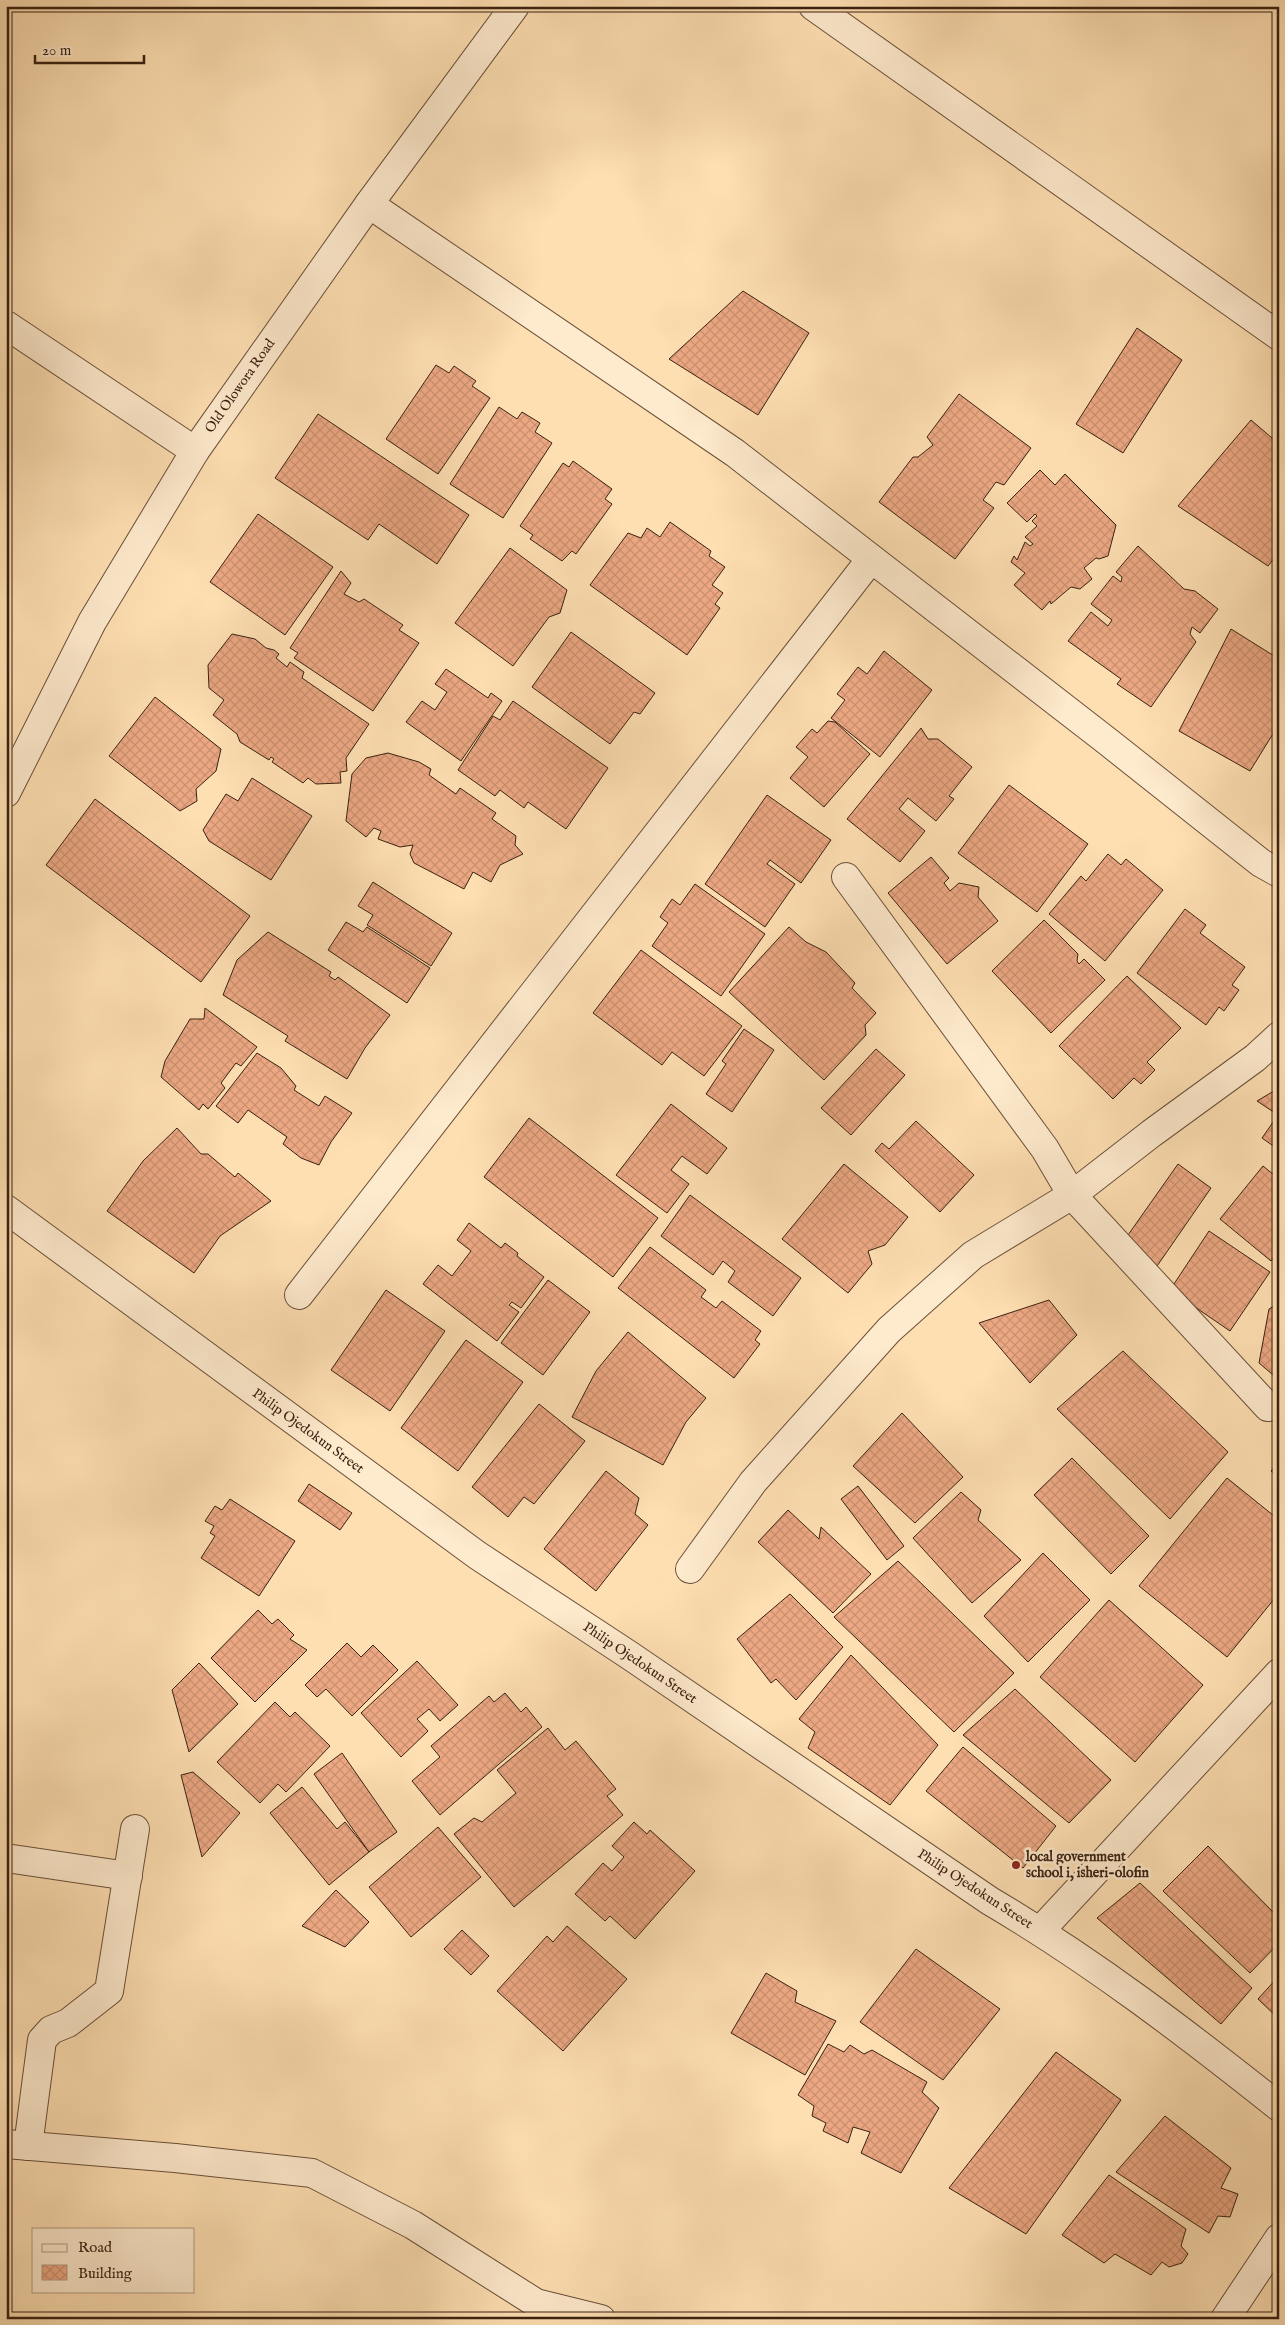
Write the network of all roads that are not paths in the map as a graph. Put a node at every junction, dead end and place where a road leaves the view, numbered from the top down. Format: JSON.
{"nodes":[{"id":1,"x":515,"y":6,"type":"edge"},
{"id":2,"x":813,"y":6,"type":"edge"},
{"id":3,"x":369,"y":204,"type":"junction"},
{"id":4,"x":6,"y":325,"type":"edge"},
{"id":5,"x":1279,"y":336,"type":"edge"},
{"id":6,"x":194,"y":451,"type":"junction"},
{"id":7,"x":871,"y":560,"type":"junction"},
{"id":8,"x":6,"y":793,"type":"edge"},
{"id":9,"x":1279,"y":873,"type":"edge"},
{"id":10,"x":846,"y":877,"type":"dead end"},
{"id":11,"x":1279,"y":1036,"type":"edge"},
{"id":12,"x":1072,"y":1195,"type":"junction"},
{"id":13,"x":6,"y":1210,"type":"edge"},
{"id":14,"x":299,"y":1295,"type":"dead end"},
{"id":15,"x":1268,"y":1407,"type":"dead end"},
{"id":16,"x":690,"y":1569,"type":"dead end"},
{"id":17,"x":1279,"y":1673,"type":"edge"},
{"id":18,"x":135,"y":1829,"type":"dead end"},
{"id":19,"x":6,"y":1858,"type":"edge"},
{"id":20,"x":128,"y":1876,"type":"junction"},
{"id":21,"x":1040,"y":1931,"type":"junction"},
{"id":22,"x":1279,"y":2107,"type":"edge"},
{"id":23,"x":17,"y":2145,"type":"edge"},
{"id":24,"x":1279,"y":2238,"type":"edge"},
{"id":25,"x":602,"y":2319,"type":"edge"},
{"id":26,"x":1224,"y":2319,"type":"edge"}],
"edges":[{"from":1,"to":3,"type":"street","name":"Old Olowora Road"},
{"from":2,"to":5,"type":"street"},
{"from":3,"to":6,"type":"street","name":"Old Olowora Road"},
{"from":3,"to":7,"type":"street"},
{"from":4,"to":6,"type":"street"},
{"from":6,"to":8,"type":"street","name":"Old Olowora Road"},
{"from":7,"to":9,"type":"street"},
{"from":7,"to":14,"type":"street"},
{"from":10,"to":12,"type":"street"},
{"from":11,"to":12,"type":"street"},
{"from":12,"to":15,"type":"street"},
{"from":12,"to":16,"type":"street"},
{"from":13,"to":21,"type":"street","name":"Philip Ojedokun Street"},
{"from":17,"to":21,"type":"street"},
{"from":18,"to":20,"type":"street"},
{"from":19,"to":20,"type":"street"},
{"from":20,"to":23,"type":"street"},
{"from":21,"to":22,"type":"street","name":"Philip Ojedokun Street"},
{"from":23,"to":25,"type":"street"},
{"from":24,"to":26,"type":"street"}]}
